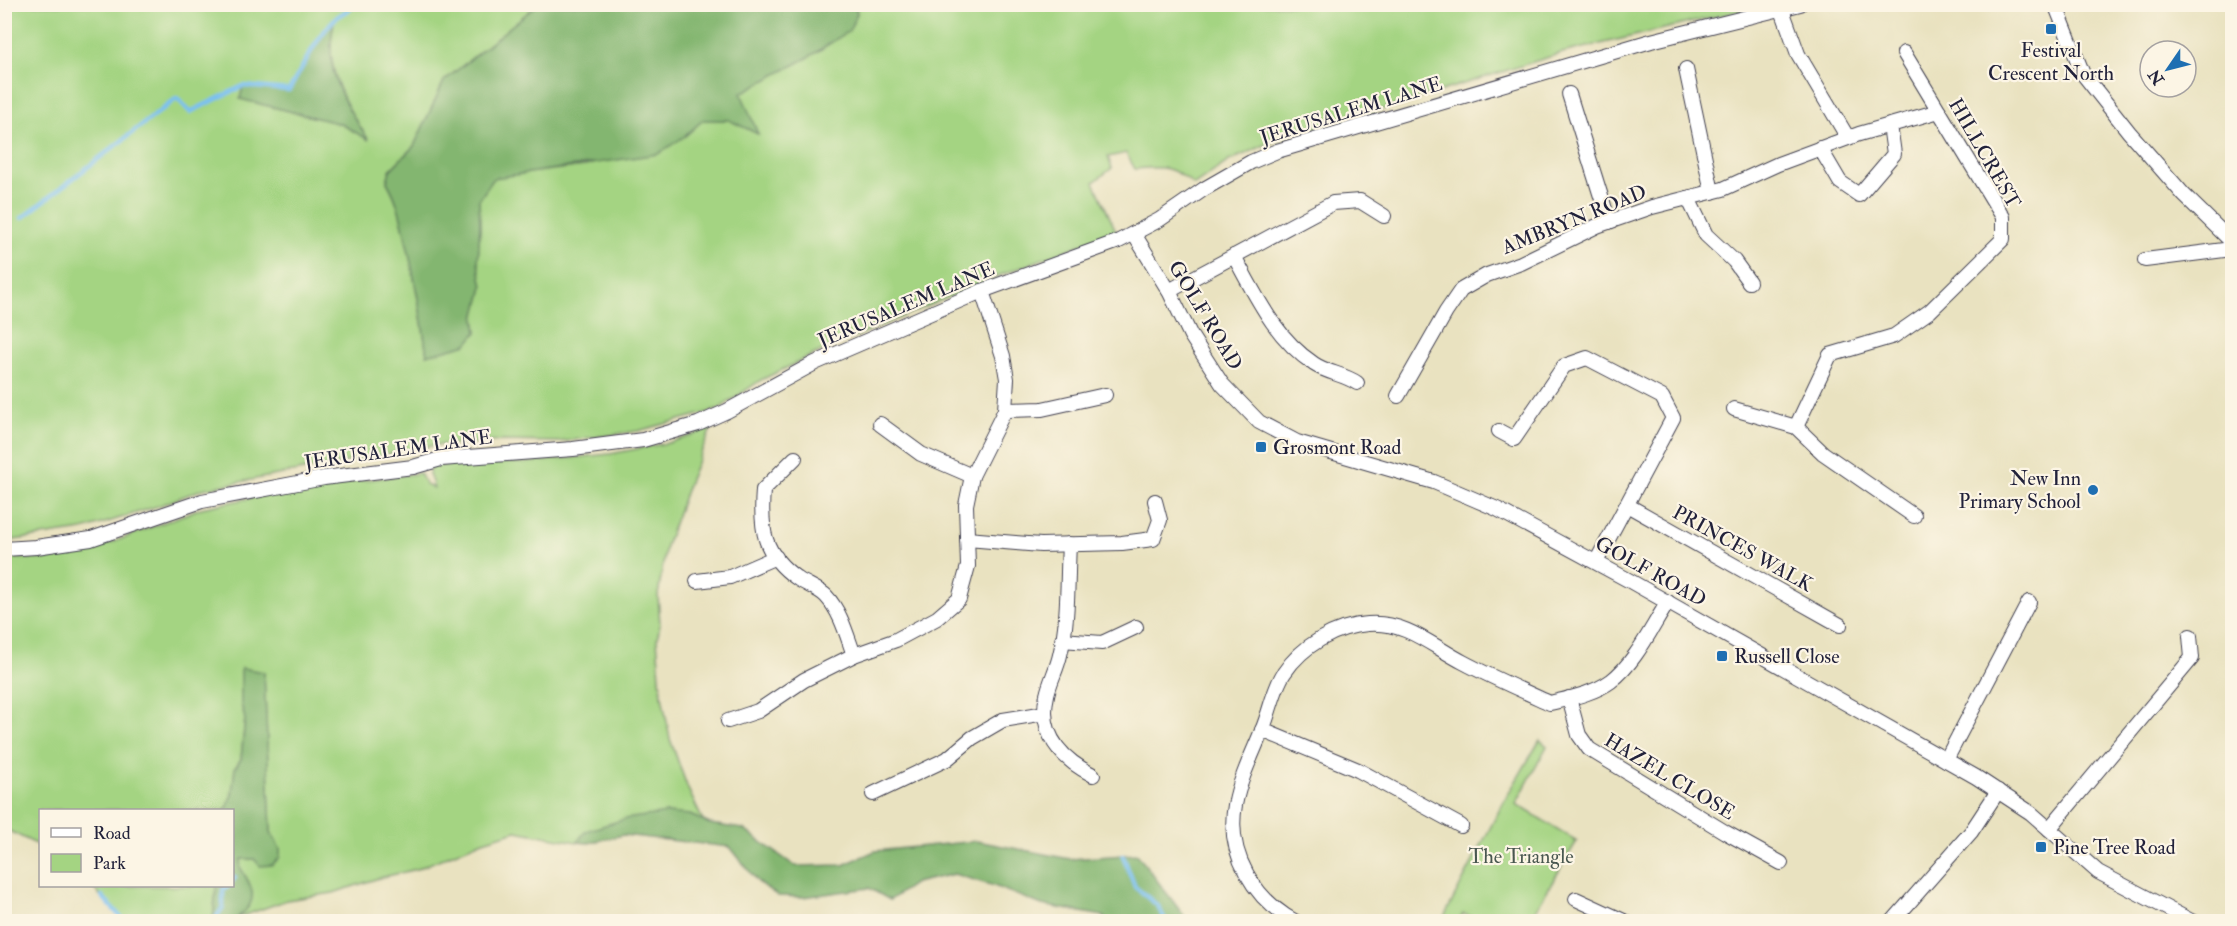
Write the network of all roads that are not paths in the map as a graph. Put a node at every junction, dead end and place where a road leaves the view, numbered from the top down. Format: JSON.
{"nodes":[{"id":1,"x":1800,"y":4,"type":"edge"},
{"id":2,"x":2055,"y":4,"type":"edge"},
{"id":3,"x":1782,"y":10,"type":"junction"},
{"id":4,"x":1904,"y":53,"type":"dead end"},
{"id":5,"x":1686,"y":69,"type":"dead end"},
{"id":6,"x":1569,"y":94,"type":"dead end"},
{"id":7,"x":1939,"y":111,"type":"junction"},
{"id":8,"x":1890,"y":125,"type":"junction"},
{"id":9,"x":1848,"y":138,"type":"junction"},
{"id":10,"x":1820,"y":148,"type":"junction"},
{"id":11,"x":1712,"y":192,"type":"junction"},
{"id":12,"x":1688,"y":198,"type":"junction"},
{"id":13,"x":1384,"y":216,"type":"dead end"},
{"id":14,"x":1609,"y":222,"type":"junction"},
{"id":15,"x":1134,"y":234,"type":"junction"},
{"id":16,"x":2232,"y":242,"type":"edge"},
{"id":17,"x":2232,"y":249,"type":"edge"},
{"id":18,"x":1234,"y":256,"type":"junction"},
{"id":19,"x":2145,"y":261,"type":"dead end"},
{"id":20,"x":1749,"y":282,"type":"dead end"},
{"id":21,"x":982,"y":291,"type":"junction"},
{"id":22,"x":1169,"y":291,"type":"junction"},
{"id":23,"x":1358,"y":383,"type":"dead end"},
{"id":24,"x":1105,"y":395,"type":"dead end"},
{"id":25,"x":1398,"y":396,"type":"dead end"},
{"id":26,"x":1734,"y":409,"type":"dead end"},
{"id":27,"x":1005,"y":410,"type":"junction"},
{"id":28,"x":880,"y":424,"type":"dead end"},
{"id":29,"x":1796,"y":427,"type":"junction"},
{"id":30,"x":1499,"y":431,"type":"dead end"},
{"id":31,"x":795,"y":458,"type":"dead end"},
{"id":32,"x":972,"y":476,"type":"junction"},
{"id":33,"x":1155,"y":501,"type":"dead end"},
{"id":34,"x":1627,"y":505,"type":"junction"},
{"id":35,"x":1914,"y":516,"type":"dead end"},
{"id":36,"x":967,"y":538,"type":"junction"},
{"id":37,"x":1069,"y":544,"type":"junction"},
{"id":38,"x":4,"y":549,"type":"edge"},
{"id":39,"x":776,"y":557,"type":"junction"},
{"id":40,"x":1596,"y":562,"type":"junction"},
{"id":41,"x":697,"y":581,"type":"dead end"},
{"id":42,"x":1668,"y":602,"type":"junction"},
{"id":43,"x":2029,"y":602,"type":"dead end"},
{"id":44,"x":1840,"y":625,"type":"dead end"},
{"id":45,"x":1136,"y":627,"type":"dead end"},
{"id":46,"x":2190,"y":636,"type":"dead end"},
{"id":47,"x":1062,"y":640,"type":"junction"},
{"id":48,"x":854,"y":655,"type":"junction"},
{"id":49,"x":1569,"y":698,"type":"junction"},
{"id":50,"x":1045,"y":713,"type":"junction"},
{"id":51,"x":728,"y":721,"type":"dead end"},
{"id":52,"x":1262,"y":730,"type":"junction"},
{"id":53,"x":1946,"y":760,"type":"junction"},
{"id":54,"x":1093,"y":775,"type":"dead end"},
{"id":55,"x":1998,"y":791,"type":"junction"},
{"id":56,"x":873,"y":794,"type":"dead end"},
{"id":57,"x":1461,"y":826,"type":"dead end"},
{"id":58,"x":2049,"y":829,"type":"junction"},
{"id":59,"x":1781,"y":863,"type":"dead end"},
{"id":60,"x":1576,"y":899,"type":"dead end"},
{"id":61,"x":1296,"y":921,"type":"edge"},
{"id":62,"x":1626,"y":921,"type":"edge"},
{"id":63,"x":1892,"y":921,"type":"edge"},
{"id":64,"x":2193,"y":921,"type":"edge"}],
"edges":[{"from":1,"to":3,"type":"street","name":"JERUSALEM LANE"},
{"from":2,"to":16,"type":"street"},
{"from":3,"to":9,"type":"street"},
{"from":3,"to":15,"type":"street","name":"JERUSALEM LANE"},
{"from":4,"to":7,"type":"street","name":"HILLCREST"},
{"from":5,"to":11,"type":"street"},
{"from":6,"to":14,"type":"street"},
{"from":7,"to":8,"type":"street","name":"AMBRYN ROAD"},
{"from":7,"to":29,"type":"street","name":"HILLCREST"},
{"from":8,"to":9,"type":"street","name":"AMBRYN ROAD"},
{"from":8,"to":10,"type":"street"},
{"from":9,"to":10,"type":"street","name":"AMBRYN ROAD"},
{"from":10,"to":11,"type":"street","name":"AMBRYN ROAD"},
{"from":11,"to":12,"type":"street","name":"AMBRYN ROAD"},
{"from":12,"to":14,"type":"street","name":"AMBRYN ROAD"},
{"from":12,"to":20,"type":"street"},
{"from":13,"to":18,"type":"street"},
{"from":14,"to":25,"type":"street","name":"AMBRYN ROAD"},
{"from":15,"to":21,"type":"street","name":"JERUSALEM LANE"},
{"from":15,"to":22,"type":"street","name":"GOLF ROAD"},
{"from":17,"to":19,"type":"street"},
{"from":18,"to":22,"type":"street"},
{"from":18,"to":23,"type":"street"},
{"from":21,"to":27,"type":"street"},
{"from":21,"to":38,"type":"street","name":"JERUSALEM LANE"},
{"from":22,"to":40,"type":"street","name":"GOLF ROAD"},
{"from":24,"to":27,"type":"street"},
{"from":26,"to":29,"type":"street"},
{"from":27,"to":32,"type":"street"},
{"from":28,"to":32,"type":"street"},
{"from":29,"to":35,"type":"street"},
{"from":30,"to":34,"type":"street"},
{"from":31,"to":39,"type":"street"},
{"from":32,"to":36,"type":"street"},
{"from":33,"to":37,"type":"street"},
{"from":34,"to":40,"type":"street"},
{"from":34,"to":44,"type":"street","name":"PRINCES WALK"},
{"from":36,"to":37,"type":"street"},
{"from":36,"to":48,"type":"street"},
{"from":37,"to":47,"type":"street"},
{"from":39,"to":41,"type":"street"},
{"from":39,"to":48,"type":"street"},
{"from":40,"to":42,"type":"street","name":"GOLF ROAD"},
{"from":42,"to":49,"type":"street"},
{"from":42,"to":53,"type":"street","name":"GOLF ROAD"},
{"from":43,"to":53,"type":"street"},
{"from":45,"to":47,"type":"street"},
{"from":46,"to":58,"type":"street"},
{"from":47,"to":50,"type":"street"},
{"from":48,"to":51,"type":"street"},
{"from":49,"to":52,"type":"street"},
{"from":49,"to":59,"type":"street","name":"HAZEL CLOSE"},
{"from":50,"to":54,"type":"street"},
{"from":50,"to":56,"type":"street"},
{"from":52,"to":57,"type":"street"},
{"from":52,"to":61,"type":"street"},
{"from":53,"to":55,"type":"street","name":"GOLF ROAD"},
{"from":55,"to":58,"type":"street","name":"GOLF ROAD"},
{"from":55,"to":63,"type":"street"},
{"from":58,"to":64,"type":"street","name":"GOLF ROAD"},
{"from":60,"to":62,"type":"street"}]}
